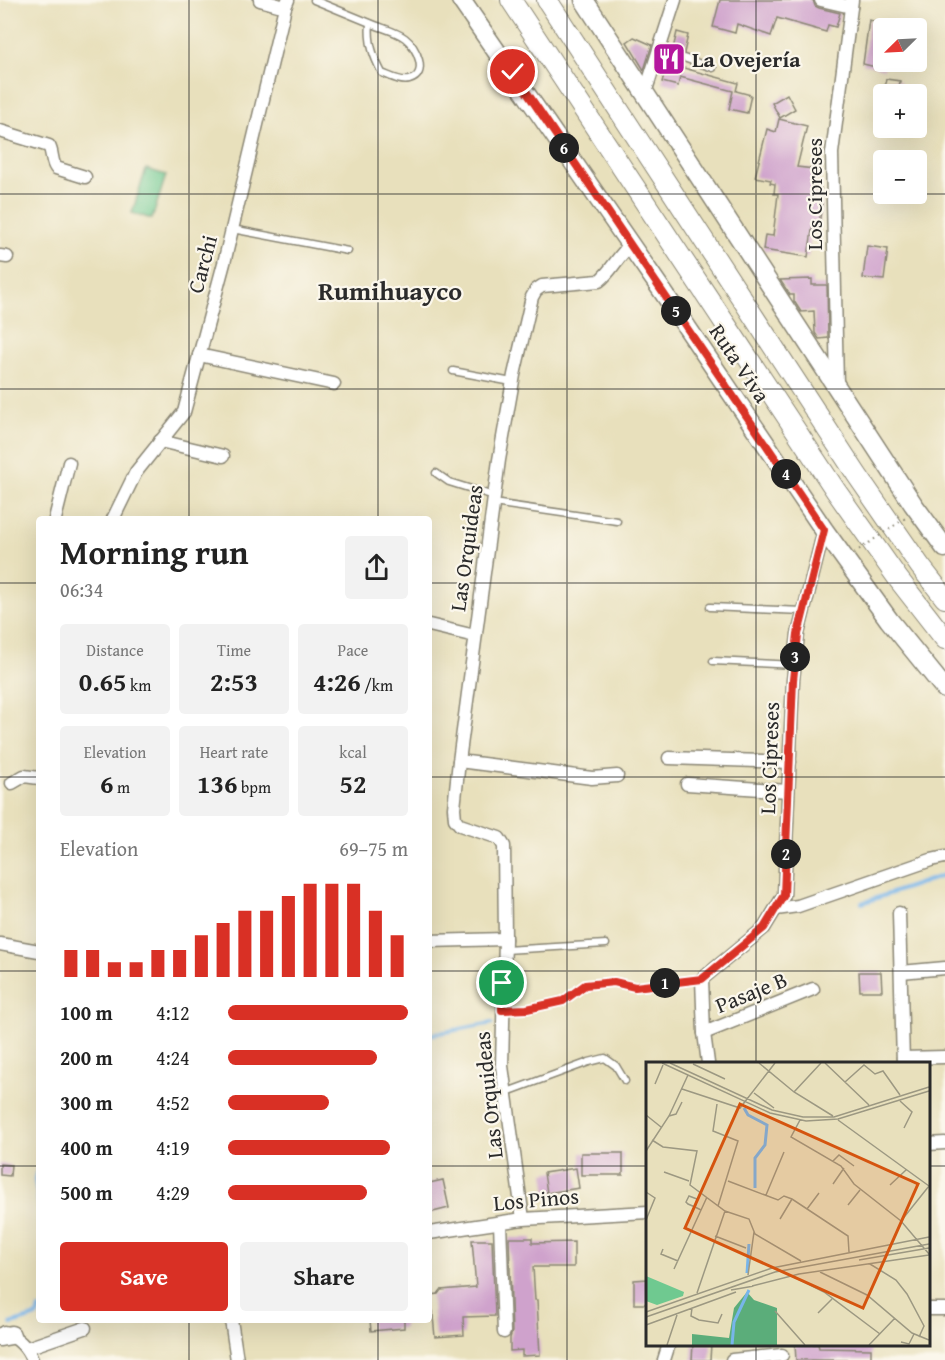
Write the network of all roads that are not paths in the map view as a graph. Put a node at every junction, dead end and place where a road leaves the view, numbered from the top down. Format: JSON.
{"nodes":[{"id":1,"x":260,"y":0,"type":"edge"},
{"id":2,"x":314,"y":0,"type":"edge"},
{"id":3,"x":461,"y":0,"type":"edge"},
{"id":4,"x":511,"y":0,"type":"edge"},
{"id":5,"x":547,"y":0,"type":"edge"},
{"id":6,"x":584,"y":0,"type":"edge"},
{"id":7,"x":675,"y":0,"type":"edge"},
{"id":8,"x":821,"y":0,"type":"edge"},
{"id":9,"x":286,"y":3,"type":"edge"},
{"id":10,"x":851,"y":4,"type":"edge"},
{"id":11,"x":370,"y":23,"type":"junction"},
{"id":12,"x":660,"y":50,"type":"junction"},
{"id":13,"x":713,"y":68,"type":"dead end"},
{"id":14,"x":645,"y":93,"type":"junction"},
{"id":15,"x":0,"y":131,"type":"edge"},
{"id":16,"x":85,"y":177,"type":"dead end"},
{"id":17,"x":232,"y":229,"type":"junction"},
{"id":18,"x":631,"y":245,"type":"junction"},
{"id":19,"x":348,"y":251,"type":"dead end"},
{"id":20,"x":199,"y":355,"type":"junction"},
{"id":21,"x":453,"y":371,"type":"dead end"},
{"id":22,"x":512,"y":382,"type":"junction"},
{"id":23,"x":334,"y":384,"type":"dead end"},
{"id":24,"x":837,"y":389,"type":"junction"},
{"id":25,"x":160,"y":441,"type":"junction"},
{"id":26,"x":223,"y":456,"type":"dead end"},
{"id":27,"x":69,"y":464,"type":"dead end"},
{"id":28,"x":436,"y":473,"type":"dead end"},
{"id":29,"x":493,"y":500,"type":"junction"},
{"id":30,"x":56,"y":516,"type":"edge"},
{"id":31,"x":117,"y":516,"type":"edge"},
{"id":32,"x":617,"y":521,"type":"dead end"},
{"id":33,"x":824,"y":530,"type":"junction"},
{"id":34,"x":944,"y":542,"type":"edge"},
{"id":35,"x":945,"y":598,"type":"edge"},
{"id":36,"x":710,"y":607,"type":"dead end"},
{"id":37,"x":804,"y":611,"type":"junction"},
{"id":38,"x":432,"y":626,"type":"edge"},
{"id":39,"x":475,"y":636,"type":"junction"},
{"id":40,"x":945,"y":639,"type":"edge"},
{"id":41,"x":713,"y":662,"type":"dead end"},
{"id":42,"x":795,"y":665,"type":"junction"},
{"id":43,"x":945,"y":689,"type":"edge"},
{"id":44,"x":669,"y":758,"type":"dead end"},
{"id":45,"x":459,"y":761,"type":"junction"},
{"id":46,"x":790,"y":762,"type":"junction"},
{"id":47,"x":617,"y":776,"type":"dead end"},
{"id":48,"x":36,"y":778,"type":"edge"},
{"id":49,"x":12,"y":783,"type":"dead end"},
{"id":50,"x":687,"y":784,"type":"dead end"},
{"id":51,"x":789,"y":791,"type":"junction"},
{"id":52,"x":945,"y":857,"type":"edge"},
{"id":53,"x":776,"y":909,"type":"junction"},
{"id":54,"x":899,"y":913,"type":"dead end"},
{"id":55,"x":432,"y":941,"type":"edge"},
{"id":56,"x":0,"y":944,"type":"edge"},
{"id":57,"x":606,"y":944,"type":"dead end"},
{"id":58,"x":504,"y":945,"type":"junction"},
{"id":59,"x":36,"y":950,"type":"edge"},
{"id":60,"x":945,"y":968,"type":"edge"},
{"id":61,"x":901,"y":972,"type":"junction"},
{"id":62,"x":813,"y":989,"type":"dead end"},
{"id":63,"x":704,"y":1033,"type":"junction"},
{"id":64,"x":945,"y":1057,"type":"edge"},
{"id":65,"x":903,"y":1060,"type":"edge"},
{"id":66,"x":708,"y":1062,"type":"edge"},
{"id":67,"x":625,"y":1081,"type":"dead end"},
{"id":68,"x":507,"y":1092,"type":"junction"},
{"id":69,"x":945,"y":1143,"type":"edge"},
{"id":70,"x":930,"y":1144,"type":"edge"},
{"id":71,"x":646,"y":1212,"type":"edge"},
{"id":72,"x":522,"y":1219,"type":"junction"},
{"id":73,"x":500,"y":1223,"type":"junction"},
{"id":74,"x":432,"y":1233,"type":"edge"},
{"id":75,"x":231,"y":1323,"type":"edge"},
{"id":76,"x":85,"y":1328,"type":"dead end"},
{"id":77,"x":504,"y":1332,"type":"dead end"},
{"id":78,"x":4,"y":1334,"type":"edge"},
{"id":79,"x":669,"y":1345,"type":"edge"},
{"id":80,"x":782,"y":1353,"type":"edge"},
{"id":81,"x":29,"y":1354,"type":"edge"},
{"id":82,"x":237,"y":1360,"type":"edge"},
{"id":83,"x":664,"y":1360,"type":"edge"},
{"id":84,"x":732,"y":1360,"type":"edge"}],
"edges":[{"from":1,"to":9,"type":"street"},
{"from":2,"to":11,"type":"lane"},
{"from":3,"to":18,"type":"main road","name":"Ruta Viva"},
{"from":4,"to":40,"type":"highway","name":"Ruta Viva"},
{"from":5,"to":35,"type":"highway","name":"Ruta Viva"},
{"from":6,"to":14,"type":"main road"},
{"from":7,"to":12,"type":"street"},
{"from":8,"to":10,"type":"street"},
{"from":9,"to":17,"type":"street","name":"Carchi"},
{"from":10,"to":24,"type":"street","name":"Los Cipreses"},
{"from":11,"to":11,"type":"lane"},
{"from":12,"to":13,"type":"lane"},
{"from":12,"to":14,"type":"street"},
{"from":14,"to":24,"type":"main road"},
{"from":15,"to":16,"type":"street"},
{"from":17,"to":19,"type":"lane"},
{"from":17,"to":20,"type":"street","name":"Carchi"},
{"from":18,"to":22,"type":"street","name":"Las Orquideas"},
{"from":18,"to":33,"type":"main road","name":"Ruta Viva"},
{"from":20,"to":23,"type":"street"},
{"from":20,"to":25,"type":"street","name":"Carchi"},
{"from":21,"to":22,"type":"lane"},
{"from":22,"to":29,"type":"street","name":"Las Orquideas"},
{"from":24,"to":34,"type":"main road"},
{"from":25,"to":26,"type":"street"},
{"from":25,"to":31,"type":"street","name":"Carchi"},
{"from":27,"to":30,"type":"street"},
{"from":28,"to":29,"type":"lane"},
{"from":29,"to":32,"type":"lane"},
{"from":29,"to":39,"type":"street","name":"Las Orquideas"},
{"from":33,"to":37,"type":"street","name":"Los Cipreses"},
{"from":33,"to":43,"type":"main road","name":"Ruta Viva"},
{"from":36,"to":37,"type":"lane"},
{"from":37,"to":42,"type":"street","name":"Los Cipreses"},
{"from":38,"to":39,"type":"street"},
{"from":39,"to":45,"type":"street","name":"Las Orquideas"},
{"from":41,"to":42,"type":"lane"},
{"from":42,"to":46,"type":"street","name":"Los Cipreses"},
{"from":44,"to":46,"type":"street"},
{"from":45,"to":47,"type":"street"},
{"from":45,"to":58,"type":"street","name":"Las Orquideas"},
{"from":46,"to":51,"type":"street","name":"Los Cipreses"},
{"from":48,"to":49,"type":"street"},
{"from":50,"to":51,"type":"street"},
{"from":51,"to":53,"type":"street","name":"Los Cipreses"},
{"from":52,"to":53,"type":"street"},
{"from":53,"to":63,"type":"street","name":"Los Cipreses"},
{"from":54,"to":61,"type":"street"},
{"from":55,"to":58,"type":"street"},
{"from":56,"to":59,"type":"street"},
{"from":57,"to":58,"type":"lane"},
{"from":58,"to":68,"type":"street","name":"Las Orquideas"},
{"from":60,"to":61,"type":"street"},
{"from":61,"to":65,"type":"street"},
{"from":62,"to":63,"type":"street","name":"Pasaje B"},
{"from":63,"to":66,"type":"street"},
{"from":64,"to":65,"type":"street"},
{"from":67,"to":68,"type":"lane"},
{"from":68,"to":72,"type":"street","name":"Las Orquideas"},
{"from":69,"to":70,"type":"street"},
{"from":71,"to":72,"type":"street","name":"Los Pinos"},
{"from":72,"to":73,"type":"street","name":"Los Pinos"},
{"from":73,"to":74,"type":"street","name":"Los Pinos"},
{"from":73,"to":77,"type":"street"},
{"from":75,"to":82,"type":"street"},
{"from":76,"to":81,"type":"street"},
{"from":78,"to":81,"type":"street"},
{"from":79,"to":83,"type":"street"},
{"from":80,"to":84,"type":"street"}]}
